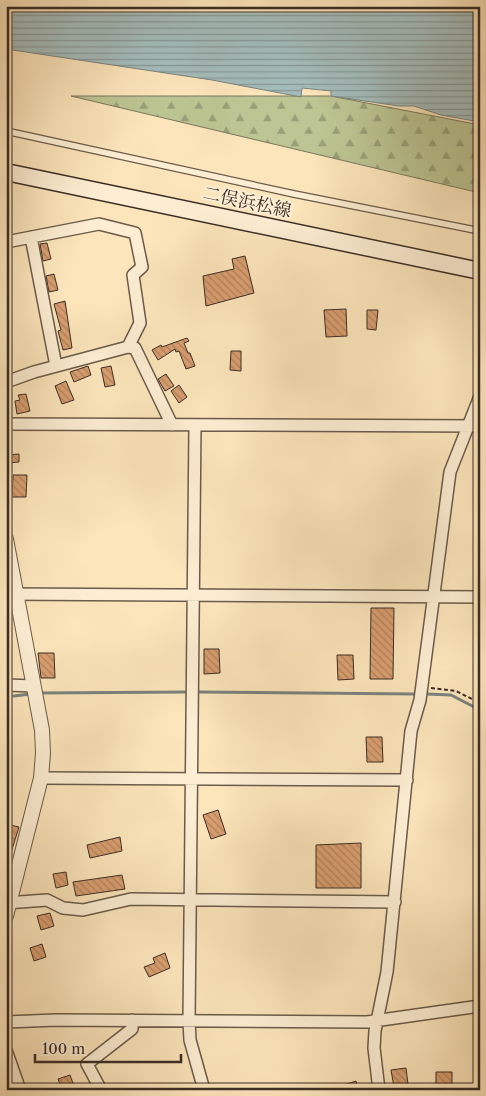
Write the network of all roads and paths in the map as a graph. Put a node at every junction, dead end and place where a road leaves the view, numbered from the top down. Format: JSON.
{"nodes":[{"id":1,"x":6,"y":132,"type":"edge"},
{"id":2,"x":6,"y":172,"type":"edge"},
{"id":3,"x":480,"y":231,"type":"edge"},
{"id":4,"x":30,"y":237,"type":"junction"},
{"id":5,"x":6,"y":242,"type":"edge"},
{"id":6,"x":480,"y":272,"type":"edge"},
{"id":7,"x":128,"y":347,"type":"junction"},
{"id":8,"x":56,"y":366,"type":"junction"},
{"id":9,"x":6,"y":382,"type":"edge"},
{"id":10,"x":480,"y":396,"type":"edge"},
{"id":11,"x":6,"y":424,"type":"edge"},
{"id":12,"x":172,"y":425,"type":"junction"},
{"id":13,"x":195,"y":425,"type":"junction"},
{"id":14,"x":474,"y":426,"type":"edge"},
{"id":15,"x":6,"y":539,"type":"edge"},
{"id":16,"x":12,"y":594,"type":"edge"},
{"id":17,"x":194,"y":597,"type":"junction"},
{"id":18,"x":434,"y":597,"type":"junction"},
{"id":19,"x":480,"y":597,"type":"edge"},
{"id":20,"x":6,"y":685,"type":"edge"},
{"id":21,"x":34,"y":686,"type":"junction"},
{"id":22,"x":421,"y":687,"type":"junction"},
{"id":23,"x":480,"y":703,"type":"edge"},
{"id":24,"x":41,"y":778,"type":"junction"},
{"id":25,"x":192,"y":778,"type":"junction"},
{"id":26,"x":407,"y":780,"type":"junction"},
{"id":27,"x":191,"y":899,"type":"junction"},
{"id":28,"x":395,"y":902,"type":"junction"},
{"id":29,"x":7,"y":908,"type":"edge"},
{"id":30,"x":480,"y":1006,"type":"edge"},
{"id":31,"x":132,"y":1020,"type":"junction"},
{"id":32,"x":189,"y":1021,"type":"junction"},
{"id":33,"x":377,"y":1021,"type":"junction"},
{"id":34,"x":6,"y":1022,"type":"edge"},
{"id":35,"x":6,"y":1050,"type":"edge"},
{"id":36,"x":20,"y":1090,"type":"edge"},
{"id":37,"x":101,"y":1090,"type":"edge"},
{"id":38,"x":204,"y":1090,"type":"edge"},
{"id":39,"x":380,"y":1090,"type":"edge"}],
"edges":[{"from":1,"to":3,"type":"lane"},
{"from":2,"to":6,"type":"main road","name":"二俣浜松線"},
{"from":4,"to":5,"type":"street"},
{"from":4,"to":7,"type":"street"},
{"from":4,"to":8,"type":"street"},
{"from":7,"to":8,"type":"street"},
{"from":7,"to":12,"type":"street"},
{"from":8,"to":9,"type":"street"},
{"from":10,"to":14,"type":"street"},
{"from":11,"to":12,"type":"street"},
{"from":12,"to":13,"type":"street"},
{"from":13,"to":14,"type":"street"},
{"from":13,"to":17,"type":"street"},
{"from":14,"to":18,"type":"street"},
{"from":15,"to":16,"type":"street"},
{"from":16,"to":17,"type":"street"},
{"from":16,"to":21,"type":"street"},
{"from":17,"to":18,"type":"street"},
{"from":17,"to":25,"type":"street"},
{"from":18,"to":19,"type":"street"},
{"from":18,"to":22,"type":"street"},
{"from":20,"to":21,"type":"street"},
{"from":21,"to":24,"type":"street"},
{"from":22,"to":23,"type":"path"},
{"from":22,"to":26,"type":"street"},
{"from":24,"to":25,"type":"street"},
{"from":24,"to":29,"type":"street"},
{"from":25,"to":26,"type":"street"},
{"from":25,"to":27,"type":"street"},
{"from":26,"to":28,"type":"street"},
{"from":27,"to":28,"type":"street"},
{"from":27,"to":29,"type":"street"},
{"from":27,"to":32,"type":"street"},
{"from":28,"to":33,"type":"street"},
{"from":30,"to":33,"type":"street"},
{"from":31,"to":32,"type":"street"},
{"from":31,"to":34,"type":"street"},
{"from":31,"to":37,"type":"street"},
{"from":32,"to":33,"type":"street"},
{"from":32,"to":38,"type":"street"},
{"from":33,"to":39,"type":"street"},
{"from":35,"to":36,"type":"street"}]}
